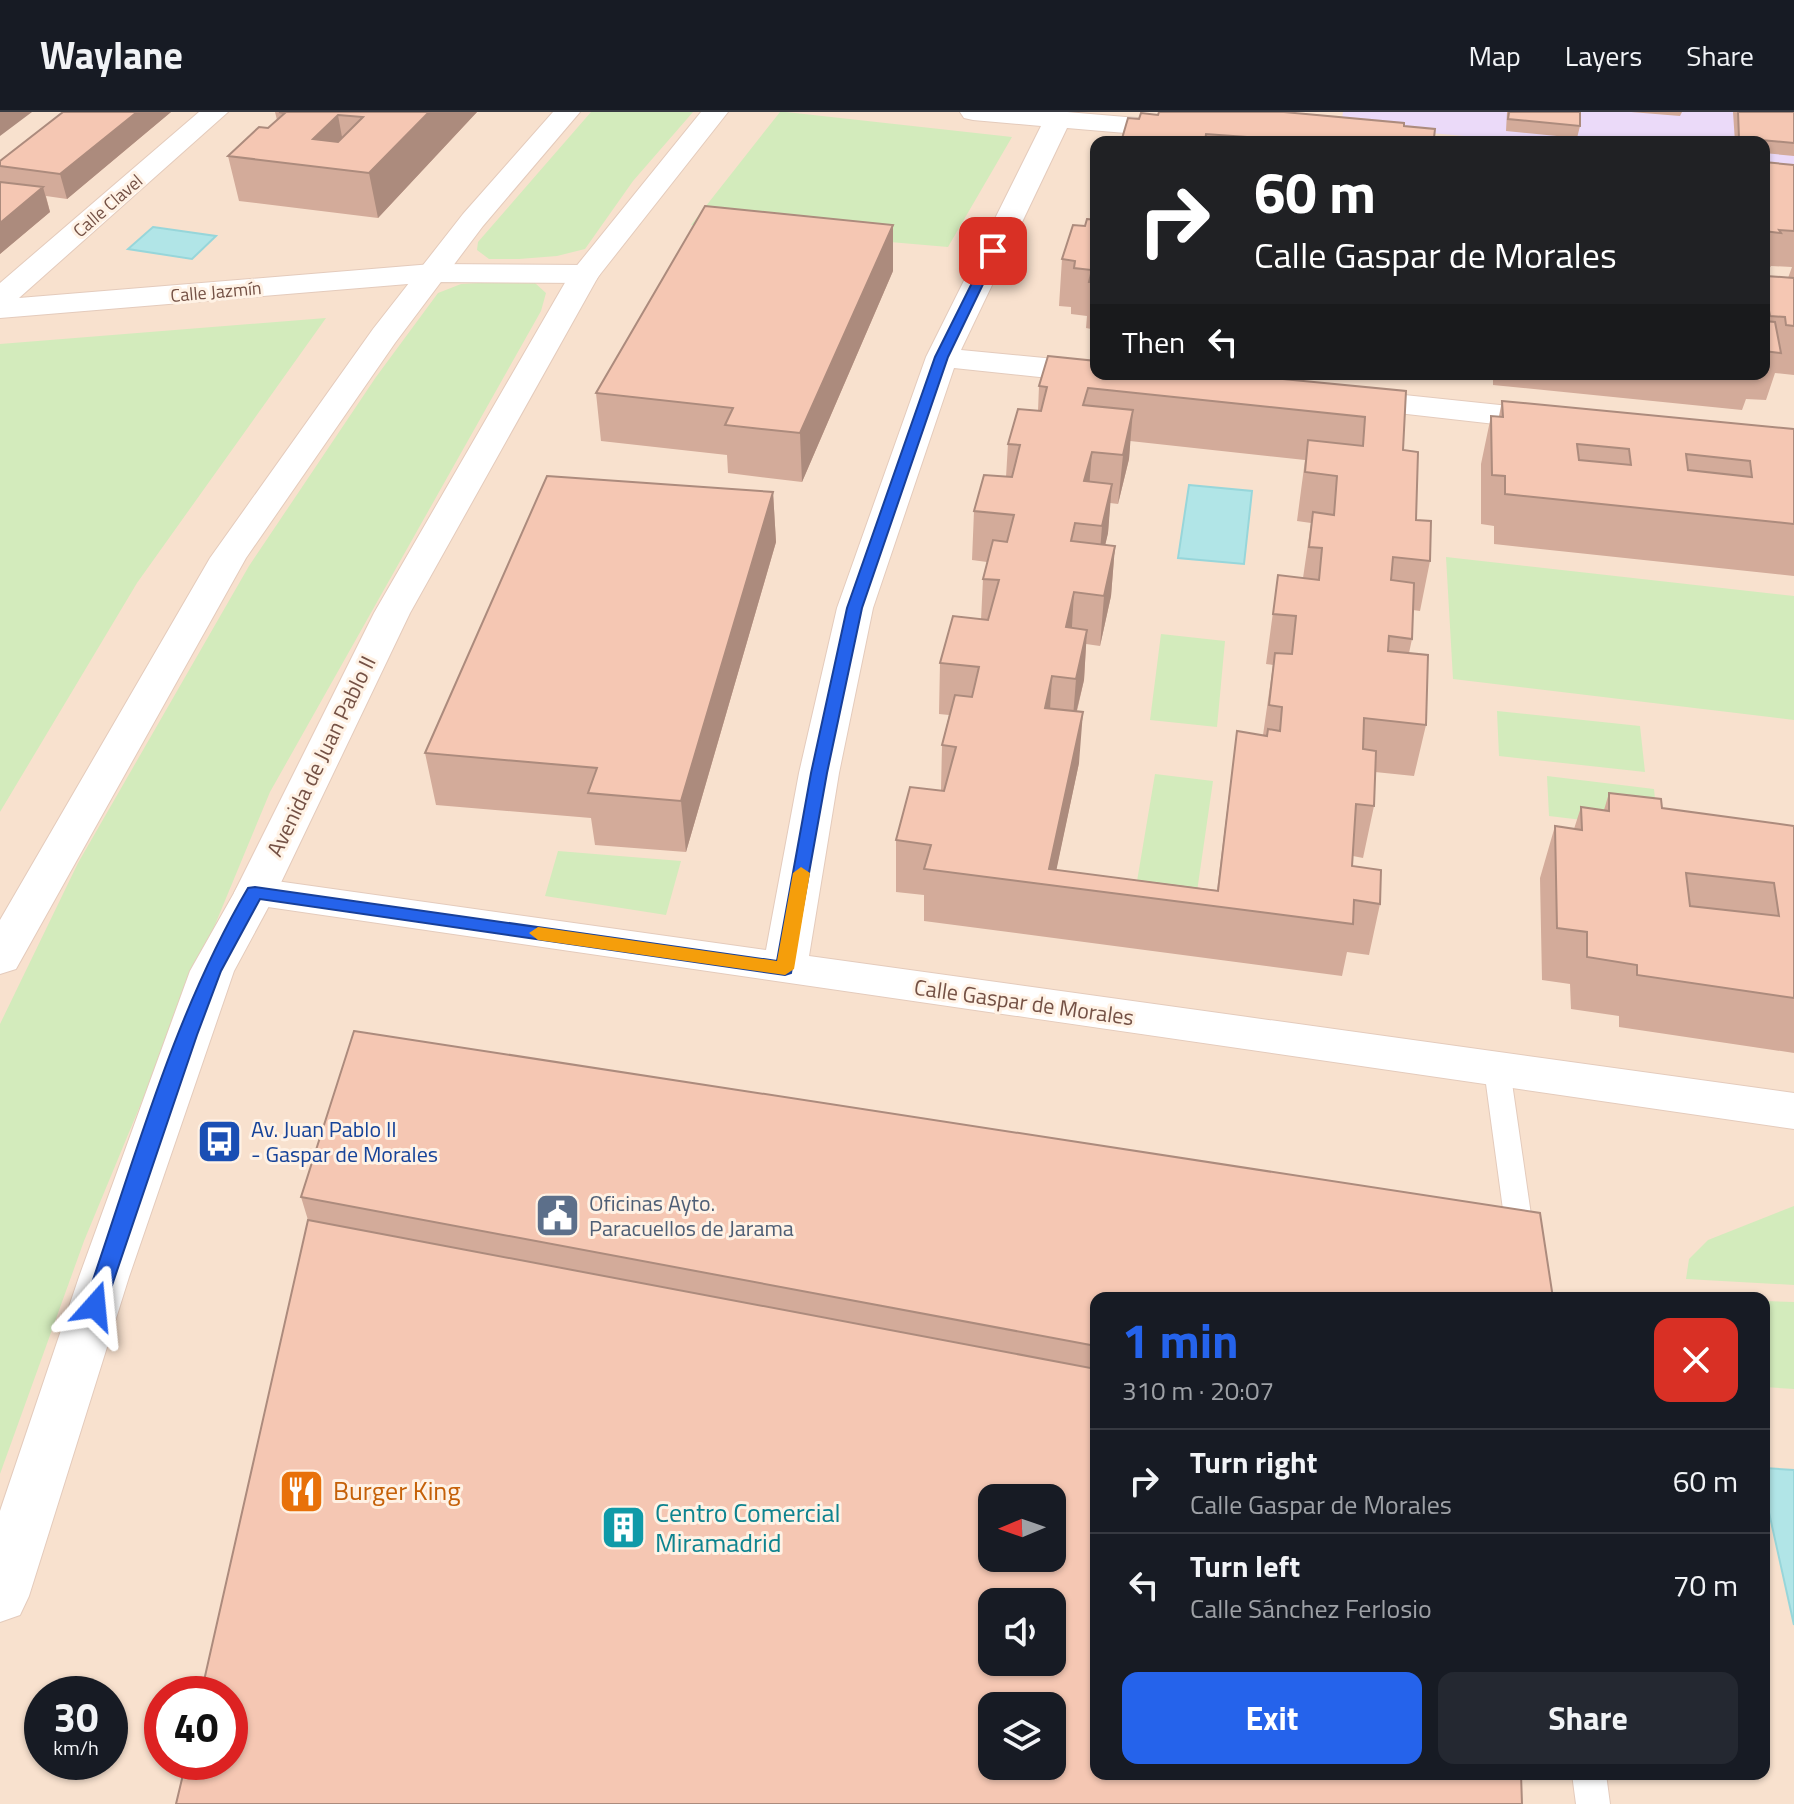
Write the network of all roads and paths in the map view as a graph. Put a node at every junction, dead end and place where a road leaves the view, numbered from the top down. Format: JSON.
{"nodes":[{"id":1,"x":215,"y":112,"type":"edge"},
{"id":2,"x":567,"y":112,"type":"edge"},
{"id":3,"x":715,"y":112,"type":"edge"},
{"id":4,"x":973,"y":112,"type":"edge"},
{"id":5,"x":1057,"y":120,"type":"junction"},
{"id":6,"x":1213,"y":133,"type":"edge"},
{"id":7,"x":432,"y":273,"type":"junction"},
{"id":8,"x":585,"y":274,"type":"junction"},
{"id":9,"x":0,"y":299,"type":"edge"},
{"id":10,"x":0,"y":309,"type":"edge"},
{"id":11,"x":942,"y":357,"type":"junction"},
{"id":12,"x":1090,"y":372,"type":"edge"},
{"id":13,"x":1317,"y":396,"type":"edge"},
{"id":14,"x":1587,"y":424,"type":"edge"},
{"id":15,"x":255,"y":893,"type":"junction"},
{"id":16,"x":0,"y":958,"type":"edge"},
{"id":17,"x":785,"y":969,"type":"junction"},
{"id":18,"x":1497,"y":1069,"type":"junction"},
{"id":19,"x":1794,"y":1111,"type":"edge"},
{"id":20,"x":1528,"y":1292,"type":"edge"},
{"id":21,"x":0,"y":1596,"type":"edge"},
{"id":22,"x":1590,"y":1780,"type":"edge"},
{"id":23,"x":1593,"y":1804,"type":"edge"}],
"edges":[{"from":1,"to":9,"type":"street","name":"Calle Clavel"},
{"from":2,"to":7,"type":"street"},
{"from":3,"to":8,"type":"street","name":"Avenida de Juan Pablo II"},
{"from":4,"to":5,"type":"street"},
{"from":5,"to":6,"type":"street"},
{"from":5,"to":11,"type":"street"},
{"from":7,"to":8,"type":"street","name":"Calle Jazmín"},
{"from":7,"to":10,"type":"street","name":"Calle Jazmín"},
{"from":7,"to":16,"type":"street"},
{"from":8,"to":15,"type":"street","name":"Avenida de Juan Pablo II"},
{"from":11,"to":12,"type":"street"},
{"from":11,"to":17,"type":"street"},
{"from":13,"to":14,"type":"street"},
{"from":15,"to":17,"type":"street","name":"Calle Gaspar de Morales"},
{"from":15,"to":21,"type":"street","name":"Avenida de Juan Pablo II"},
{"from":17,"to":18,"type":"street","name":"Calle Gaspar de Morales"},
{"from":18,"to":19,"type":"street","name":"Calle Gaspar de Morales"},
{"from":18,"to":20,"type":"lane"},
{"from":22,"to":23,"type":"lane"}]}
